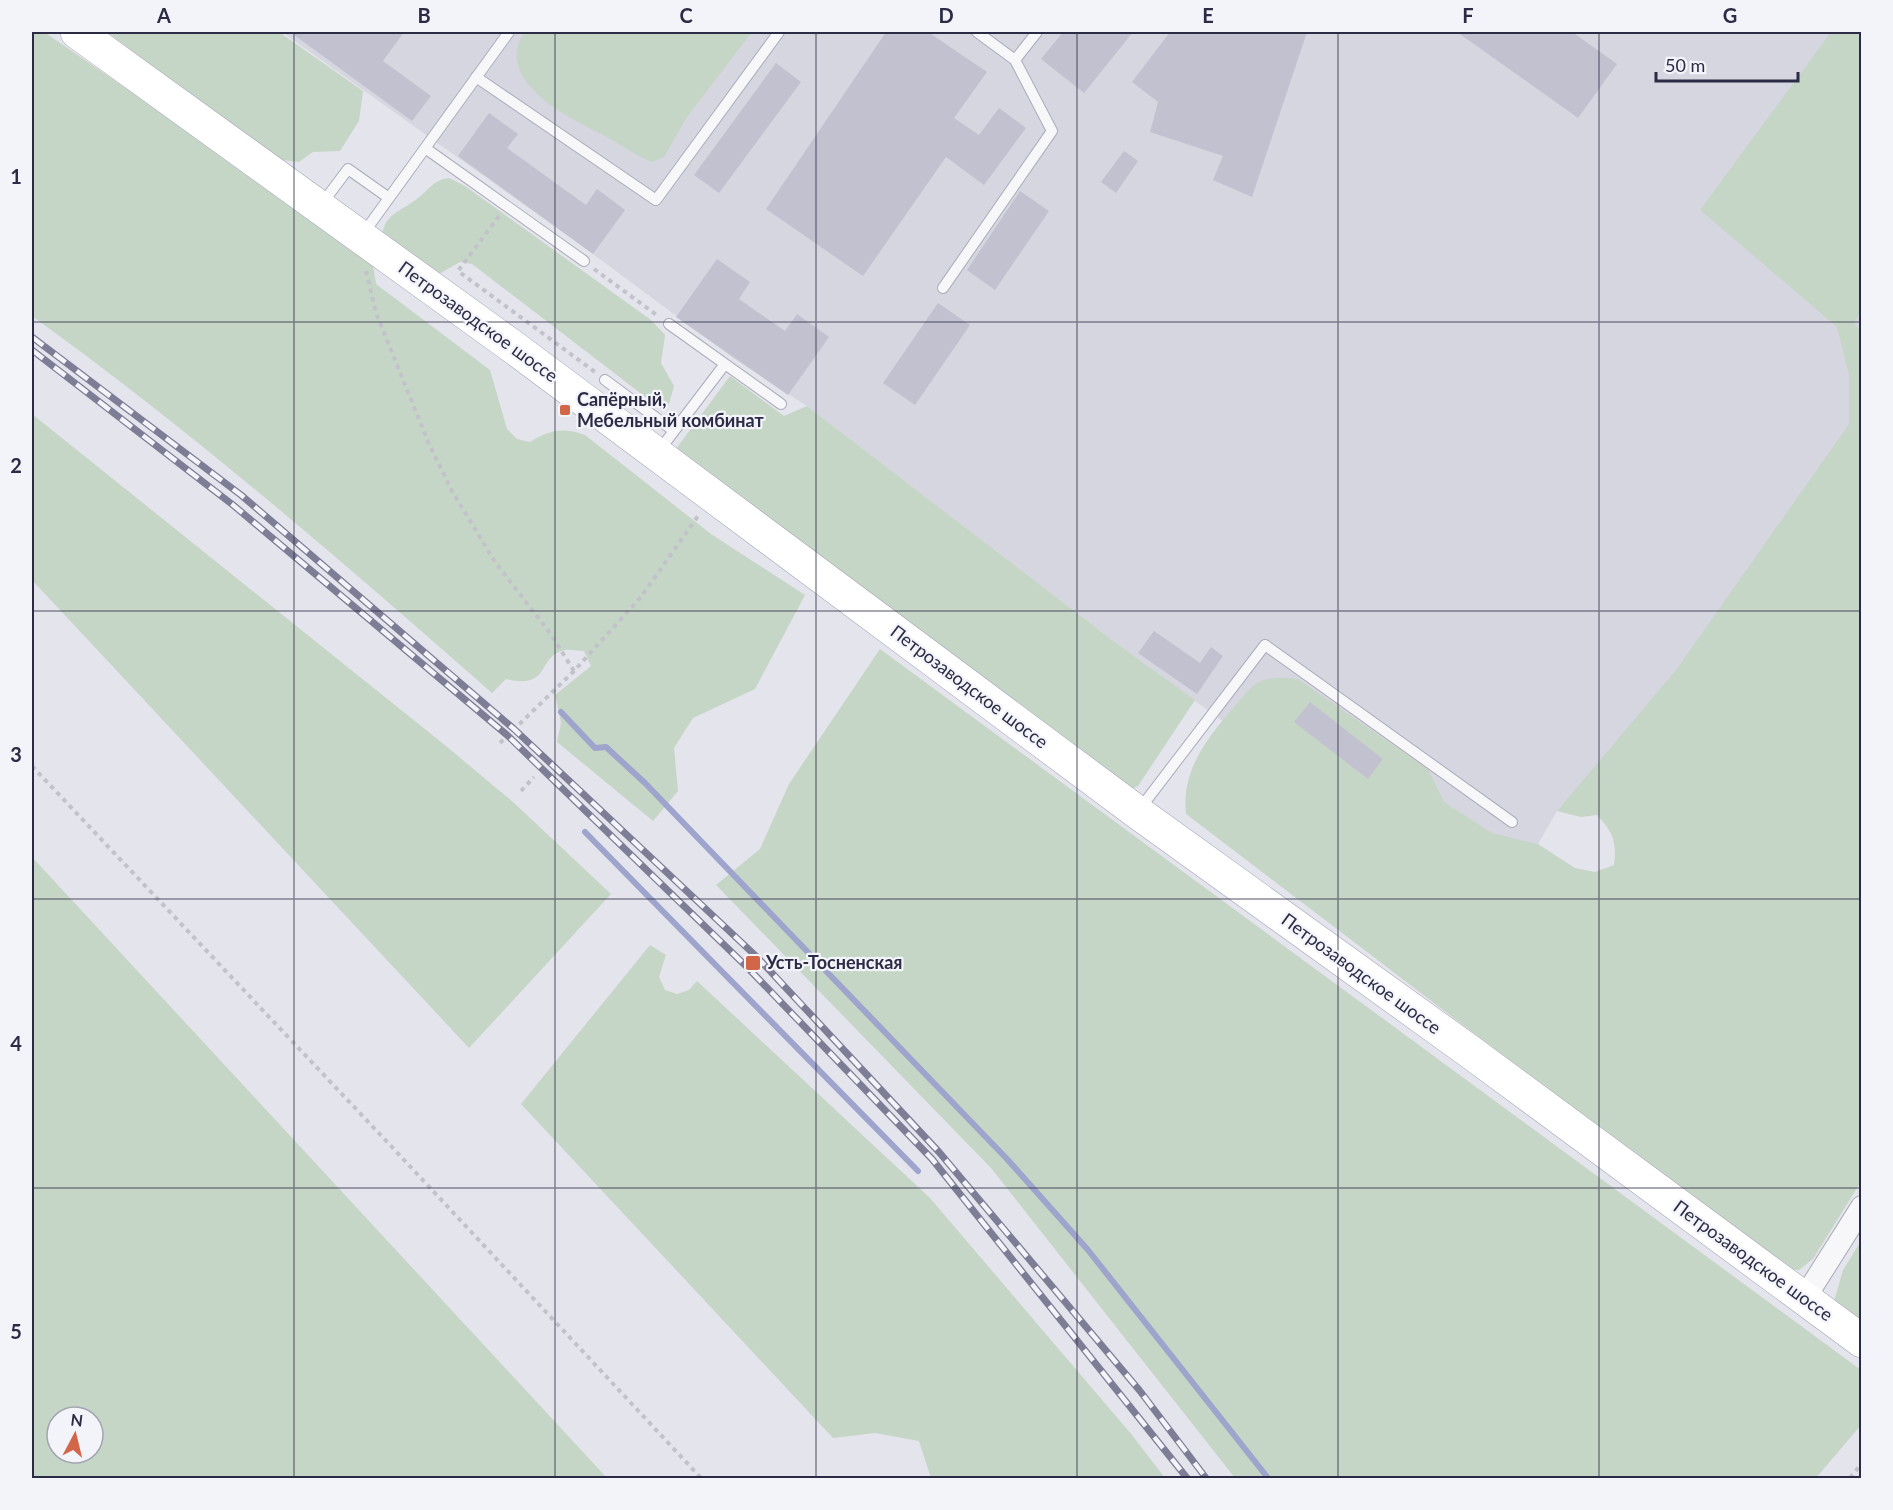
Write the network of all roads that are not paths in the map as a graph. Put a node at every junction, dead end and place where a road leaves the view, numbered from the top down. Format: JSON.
{"nodes":[{"id":1,"x":77,"y":32,"type":"edge"},
{"id":2,"x":509,"y":32,"type":"edge"},
{"id":3,"x":779,"y":32,"type":"edge"},
{"id":4,"x":977,"y":32,"type":"edge"},
{"id":5,"x":1037,"y":32,"type":"edge"},
{"id":6,"x":1015,"y":60,"type":"junction"},
{"id":7,"x":476,"y":77,"type":"junction"},
{"id":8,"x":425,"y":148,"type":"junction"},
{"id":9,"x":389,"y":198,"type":"junction"},
{"id":10,"x":319,"y":208,"type":"junction"},
{"id":11,"x":361,"y":237,"type":"junction"},
{"id":12,"x":584,"y":261,"type":"road end"},
{"id":13,"x":943,"y":288,"type":"dead end"},
{"id":14,"x":669,"y":324,"type":"road end"},
{"id":15,"x":725,"y":364,"type":"junction"},
{"id":16,"x":605,"y":380,"type":"road end"},
{"id":17,"x":781,"y":404,"type":"dead end"},
{"id":18,"x":665,"y":443,"type":"junction"},
{"id":19,"x":1137,"y":812,"type":"junction"},
{"id":20,"x":1512,"y":822,"type":"dead end"},
{"id":21,"x":1862,"y":1208,"type":"edge"},
{"id":22,"x":1804,"y":1299,"type":"junction"},
{"id":23,"x":1862,"y":1341,"type":"edge"}],
"edges":[{"from":1,"to":10,"type":"main road","name":"Петрозаводское шоссе"},
{"from":2,"to":7,"type":"lane"},
{"from":3,"to":7,"type":"lane"},
{"from":4,"to":6,"type":"lane"},
{"from":5,"to":6,"type":"lane"},
{"from":6,"to":13,"type":"lane"},
{"from":7,"to":8,"type":"lane"},
{"from":8,"to":9,"type":"lane"},
{"from":8,"to":12,"type":"lane"},
{"from":9,"to":10,"type":"lane"},
{"from":9,"to":11,"type":"lane"},
{"from":10,"to":11,"type":"main road","name":"Петрозаводское шоссе"},
{"from":11,"to":18,"type":"main road","name":"Петрозаводское шоссе"},
{"from":14,"to":15,"type":"lane"},
{"from":15,"to":17,"type":"lane"},
{"from":15,"to":18,"type":"lane"},
{"from":16,"to":18,"type":"lane"},
{"from":18,"to":19,"type":"main road","name":"Петрозаводское шоссе"},
{"from":19,"to":20,"type":"lane"},
{"from":19,"to":22,"type":"main road","name":"Петрозаводское шоссе"},
{"from":21,"to":22,"type":"street"},
{"from":22,"to":23,"type":"main road","name":"Петрозаводское шоссе"}]}
